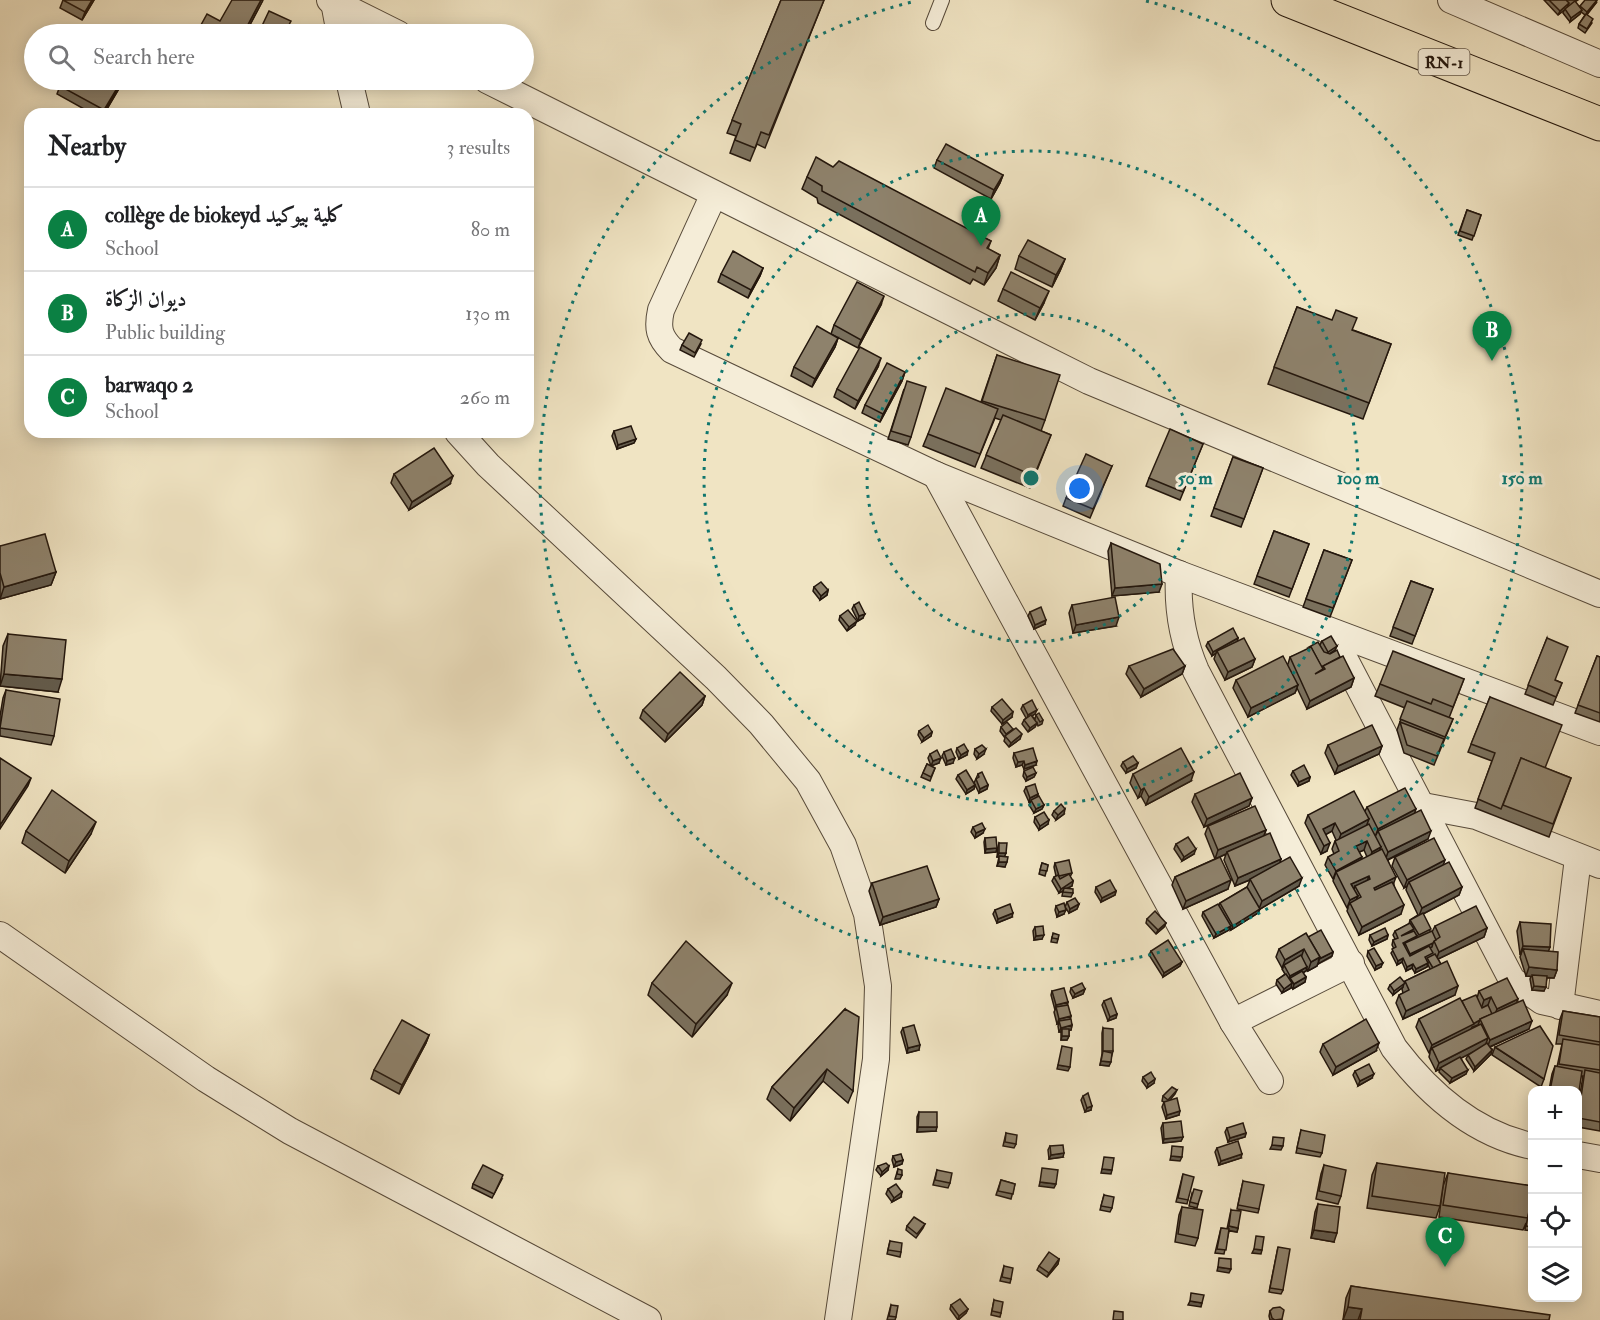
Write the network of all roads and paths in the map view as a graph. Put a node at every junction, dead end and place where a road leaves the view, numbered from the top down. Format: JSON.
{"nodes":[{"id":1,"x":942,"y":0,"type":"edge"},
{"id":2,"x":1288,"y":0,"type":"edge"},
{"id":3,"x":1452,"y":0,"type":"edge"},
{"id":4,"x":332,"y":1,"type":"edge"},
{"id":5,"x":933,"y":22,"type":"dead end"},
{"id":6,"x":338,"y":24,"type":"edge"},
{"id":7,"x":378,"y":24,"type":"edge"},
{"id":8,"x":1600,"y":64,"type":"edge"},
{"id":9,"x":352,"y":90,"type":"edge"},
{"id":10,"x":507,"y":90,"type":"edge"},
{"id":11,"x":356,"y":108,"type":"edge"},
{"id":12,"x":1600,"y":124,"type":"edge"},
{"id":13,"x":714,"y":194,"type":"junction"},
{"id":14,"x":463,"y":438,"type":"edge"},
{"id":15,"x":936,"y":475,"type":"junction"},
{"id":16,"x":1179,"y":574,"type":"junction"},
{"id":17,"x":1600,"y":594,"type":"edge"},
{"id":18,"x":1331,"y":633,"type":"junction"},
{"id":19,"x":1600,"y":732,"type":"edge"},
{"id":20,"x":1423,"y":806,"type":"junction"},
{"id":21,"x":1589,"y":861,"type":"edge"},
{"id":22,"x":0,"y":935,"type":"edge"},
{"id":23,"x":1352,"y":963,"type":"junction"},
{"id":24,"x":1560,"y":1006,"type":"junction"},
{"id":25,"x":1600,"y":1014,"type":"edge"},
{"id":26,"x":1233,"y":1022,"type":"junction"},
{"id":27,"x":1270,"y":1081,"type":"dead end"},
{"id":28,"x":1528,"y":1144,"type":"edge"},
{"id":29,"x":1582,"y":1156,"type":"edge"},
{"id":30,"x":1600,"y":1159,"type":"edge"},
{"id":31,"x":648,"y":1320,"type":"edge"},
{"id":32,"x":838,"y":1320,"type":"edge"}],
"edges":[{"from":1,"to":5,"type":"lane"},
{"from":2,"to":12,"type":"main road","number":"RN-1"},
{"from":3,"to":8,"type":"street"},
{"from":4,"to":6,"type":"street"},
{"from":4,"to":7,"type":"street"},
{"from":9,"to":11,"type":"street"},
{"from":10,"to":13,"type":"street"},
{"from":13,"to":15,"type":"street"},
{"from":13,"to":17,"type":"street"},
{"from":14,"to":32,"type":"street"},
{"from":15,"to":16,"type":"street"},
{"from":15,"to":26,"type":"street"},
{"from":16,"to":18,"type":"street"},
{"from":16,"to":23,"type":"street"},
{"from":18,"to":19,"type":"street"},
{"from":18,"to":20,"type":"street"},
{"from":20,"to":21,"type":"street"},
{"from":20,"to":24,"type":"street"},
{"from":21,"to":24,"type":"street"},
{"from":22,"to":31,"type":"street"},
{"from":23,"to":26,"type":"street"},
{"from":23,"to":28,"type":"street"},
{"from":24,"to":25,"type":"street"},
{"from":26,"to":27,"type":"street"},
{"from":29,"to":30,"type":"street"}]}
